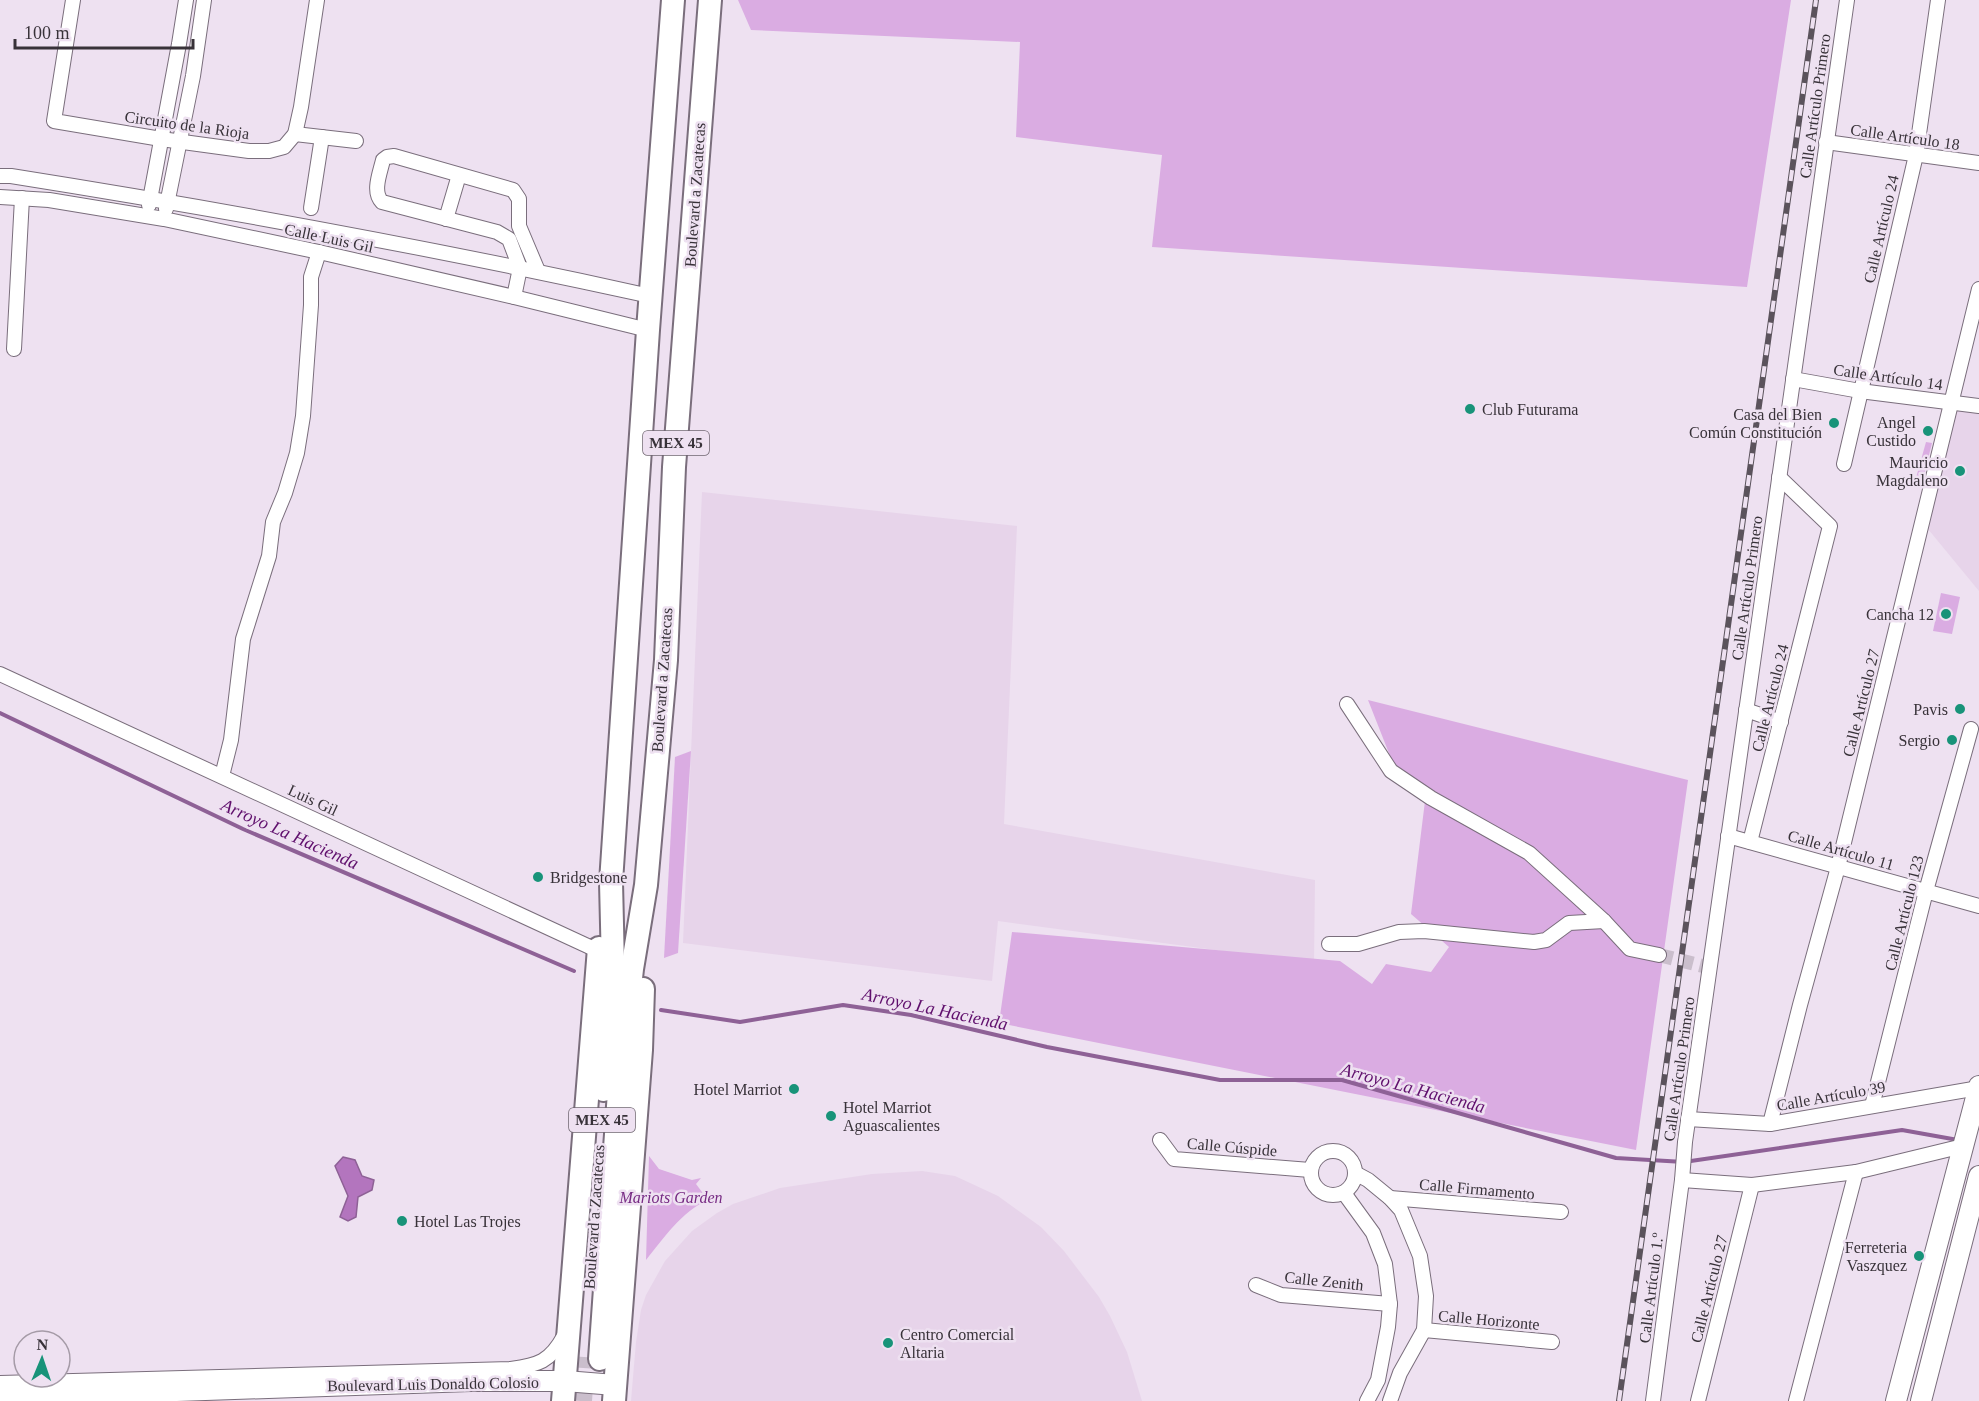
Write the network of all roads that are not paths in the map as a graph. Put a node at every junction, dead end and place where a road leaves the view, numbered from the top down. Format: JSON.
{"nodes":[{"id":1,"x":73,"y":0,"type":"edge"},
{"id":2,"x":186,"y":0,"type":"edge"},
{"id":3,"x":204,"y":0,"type":"edge"},
{"id":4,"x":317,"y":0,"type":"edge"},
{"id":5,"x":673,"y":0,"type":"edge"},
{"id":6,"x":710,"y":0,"type":"edge"},
{"id":7,"x":1846,"y":0,"type":"edge"},
{"id":8,"x":1938,"y":0,"type":"edge"},
{"id":9,"x":295,"y":134,"type":"junction"},
{"id":10,"x":322,"y":137,"type":"junction"},
{"id":11,"x":161,"y":139,"type":"junction"},
{"id":12,"x":178,"y":141,"type":"junction"},
{"id":13,"x":356,"y":141,"type":"dead end"},
{"id":14,"x":1826,"y":142,"type":"junction"},
{"id":15,"x":1916,"y":155,"type":"junction"},
{"id":16,"x":1979,"y":164,"type":"edge"},
{"id":17,"x":459,"y":175,"type":"junction"},
{"id":18,"x":0,"y":176,"type":"edge"},
{"id":19,"x":0,"y":197,"type":"edge"},
{"id":20,"x":22,"y":198,"type":"junction"},
{"id":21,"x":150,"y":198,"type":"junction"},
{"id":22,"x":168,"y":201,"type":"junction"},
{"id":23,"x":311,"y":208,"type":"dead end"},
{"id":24,"x":147,"y":216,"type":"junction"},
{"id":25,"x":164,"y":219,"type":"junction"},
{"id":26,"x":446,"y":219,"type":"junction"},
{"id":27,"x":319,"y":252,"type":"junction"},
{"id":28,"x":520,"y":268,"type":"junction"},
{"id":29,"x":538,"y":271,"type":"junction"},
{"id":30,"x":1979,"y":289,"type":"edge"},
{"id":31,"x":650,"y":296,"type":"junction"},
{"id":32,"x":514,"y":297,"type":"junction"},
{"id":33,"x":648,"y":330,"type":"junction"},
{"id":34,"x":14,"y":349,"type":"dead end"},
{"id":35,"x":1793,"y":379,"type":"junction"},
{"id":36,"x":1860,"y":391,"type":"junction"},
{"id":37,"x":1951,"y":402,"type":"junction"},
{"id":38,"x":1979,"y":406,"type":"edge"},
{"id":39,"x":1844,"y":464,"type":"dead end"},
{"id":40,"x":1779,"y":477,"type":"junction"},
{"id":41,"x":0,"y":674,"type":"edge"},
{"id":42,"x":1347,"y":704,"type":"dead end"},
{"id":43,"x":1746,"y":710,"type":"junction"},
{"id":44,"x":1781,"y":722,"type":"junction"},
{"id":45,"x":1971,"y":729,"type":"dead end"},
{"id":46,"x":222,"y":776,"type":"junction"},
{"id":47,"x":1728,"y":836,"type":"junction"},
{"id":48,"x":1750,"y":842,"type":"junction"},
{"id":49,"x":1838,"y":867,"type":"junction"},
{"id":50,"x":646,"y":885,"type":"junction"},
{"id":51,"x":1926,"y":891,"type":"junction"},
{"id":52,"x":1979,"y":906,"type":"edge"},
{"id":53,"x":1604,"y":921,"type":"junction"},
{"id":54,"x":1329,"y":944,"type":"dead end"},
{"id":55,"x":606,"y":954,"type":"junction"},
{"id":56,"x":1659,"y":956,"type":"tunnel mouth"},
{"id":57,"x":1977,"y":1094,"type":"edge"},
{"id":58,"x":1872,"y":1106,"type":"junction"},
{"id":59,"x":1688,"y":1119,"type":"junction"},
{"id":60,"x":1770,"y":1124,"type":"junction"},
{"id":61,"x":1160,"y":1140,"type":"dead end"},
{"id":62,"x":1964,"y":1143,"type":"junction"},
{"id":63,"x":1310,"y":1170,"type":"junction"},
{"id":64,"x":1856,"y":1172,"type":"junction"},
{"id":65,"x":1356,"y":1173,"type":"junction"},
{"id":66,"x":1682,"y":1174,"type":"junction"},
{"id":67,"x":1979,"y":1176,"type":"edge"},
{"id":68,"x":1752,"y":1185,"type":"junction"},
{"id":69,"x":1344,"y":1193,"type":"junction"},
{"id":70,"x":1390,"y":1198,"type":"junction"},
{"id":71,"x":1561,"y":1212,"type":"dead end"},
{"id":72,"x":1256,"y":1285,"type":"dead end"},
{"id":73,"x":1390,"y":1304,"type":"junction"},
{"id":74,"x":570,"y":1327,"type":"junction"},
{"id":75,"x":1424,"y":1330,"type":"junction"},
{"id":76,"x":1552,"y":1342,"type":"dead end"},
{"id":77,"x":451,"y":1371,"type":"junction"},
{"id":78,"x":1378,"y":1380,"type":"junction"},
{"id":79,"x":302,"y":1381,"type":"junction"},
{"id":80,"x":471,"y":1381,"type":"junction"},
{"id":81,"x":0,"y":1383,"type":"edge"},
{"id":82,"x":1395,"y":1387,"type":"junction"},
{"id":83,"x":564,"y":1391,"type":"edge"},
{"id":84,"x":614,"y":1393,"type":"edge"},
{"id":85,"x":0,"y":1396,"type":"edge"},
{"id":86,"x":1367,"y":1401,"type":"edge"},
{"id":87,"x":1390,"y":1401,"type":"edge"},
{"id":88,"x":1653,"y":1401,"type":"edge"},
{"id":89,"x":1698,"y":1401,"type":"edge"},
{"id":90,"x":1796,"y":1401,"type":"edge"},
{"id":91,"x":1896,"y":1401,"type":"edge"},
{"id":92,"x":1922,"y":1401,"type":"edge"}],
"edges":[{"from":1,"to":11,"type":"street","name":"Circuito de la Rioja"},
{"from":2,"to":11,"type":"street"},
{"from":3,"to":12,"type":"street"},
{"from":4,"to":9,"type":"street"},
{"from":5,"to":31,"type":"main road","name":"Boulevard a Zacatecas","number":"MEX 45"},
{"from":6,"to":50,"type":"main road","name":"Boulevard a Zacatecas","number":"MEX 45"},
{"from":7,"to":14,"type":"street","name":"Calle Artículo Primero"},
{"from":8,"to":15,"type":"street","name":"Calle Artículo 24"},
{"from":9,"to":10,"type":"street"},
{"from":9,"to":12,"type":"street","name":"Circuito de la Rioja"},
{"from":10,"to":13,"type":"street"},
{"from":10,"to":23,"type":"street"},
{"from":11,"to":12,"type":"street","name":"Circuito de la Rioja"},
{"from":11,"to":21,"type":"street"},
{"from":12,"to":22,"type":"street"},
{"from":14,"to":15,"type":"street","name":"Calle Artículo 18"},
{"from":14,"to":35,"type":"street","name":"Calle Artículo Primero"},
{"from":15,"to":16,"type":"street","name":"Calle Artículo 18"},
{"from":15,"to":36,"type":"street","name":"Calle Artículo 24"},
{"from":17,"to":26,"type":"street"},
{"from":17,"to":26,"type":"street"},
{"from":17,"to":29,"type":"street"},
{"from":18,"to":21,"type":"street","name":"Calle Luis Gil"},
{"from":19,"to":20,"type":"street","name":"Calle Luis Gil"},
{"from":20,"to":24,"type":"street","name":"Calle Luis Gil"},
{"from":20,"to":34,"type":"street"},
{"from":21,"to":22,"type":"street","name":"Calle Luis Gil"},
{"from":21,"to":24,"type":"street"},
{"from":22,"to":25,"type":"street"},
{"from":22,"to":28,"type":"street","name":"Calle Luis Gil"},
{"from":24,"to":25,"type":"street","name":"Calle Luis Gil"},
{"from":25,"to":27,"type":"street","name":"Calle Luis Gil"},
{"from":26,"to":28,"type":"street"},
{"from":27,"to":32,"type":"street","name":"Calle Luis Gil"},
{"from":27,"to":46,"type":"street"},
{"from":28,"to":29,"type":"street","name":"Calle Luis Gil"},
{"from":28,"to":32,"type":"street"},
{"from":29,"to":31,"type":"street","name":"Calle Luis Gil"},
{"from":30,"to":37,"type":"street","name":"Calle Artículo 27"},
{"from":31,"to":33,"type":"main road","name":"Boulevard a Zacatecas","number":"MEX 45"},
{"from":32,"to":33,"type":"street","name":"Calle Luis Gil"},
{"from":33,"to":55,"type":"main road","name":"Boulevard a Zacatecas","number":"MEX 45"},
{"from":35,"to":36,"type":"street","name":"Calle Artículo 14"},
{"from":35,"to":40,"type":"street","name":"Calle Artículo Primero"},
{"from":36,"to":37,"type":"street","name":"Calle Artículo 14"},
{"from":36,"to":39,"type":"street","name":"Calle Artículo 24"},
{"from":37,"to":38,"type":"street","name":"Calle Artículo 14"},
{"from":37,"to":49,"type":"street","name":"Calle Artículo 27"},
{"from":40,"to":43,"type":"street","name":"Calle Artículo Primero"},
{"from":40,"to":44,"type":"street","name":"Calle Artículo 24"},
{"from":41,"to":46,"type":"street","name":"Luis Gil"},
{"from":42,"to":53,"type":"street"},
{"from":43,"to":44,"type":"street"},
{"from":43,"to":47,"type":"street","name":"Calle Artículo Primero"},
{"from":44,"to":48,"type":"street","name":"Calle Artículo 24"},
{"from":45,"to":51,"type":"street","name":"Calle Artículo 123"},
{"from":46,"to":55,"type":"street","name":"Luis Gil"},
{"from":47,"to":48,"type":"street","name":"Calle Artículo 11"},
{"from":47,"to":59,"type":"street","name":"Calle Artículo Primero"},
{"from":48,"to":49,"type":"street","name":"Calle Artículo 11"},
{"from":49,"to":51,"type":"street","name":"Calle Artículo 11"},
{"from":49,"to":60,"type":"street","name":"Calle Artículo 27"},
{"from":50,"to":55,"type":"main road","name":"Boulevard a Zacatecas","number":"MEX 45"},
{"from":50,"to":84,"type":"main road"},
{"from":51,"to":52,"type":"street","name":"Calle Artículo 11"},
{"from":51,"to":58,"type":"street","name":"Calle Artículo 123"},
{"from":53,"to":54,"type":"street"},
{"from":53,"to":56,"type":"street"},
{"from":55,"to":74,"type":"main road"},
{"from":57,"to":58,"type":"street","name":"Calle Artículo 39"},
{"from":57,"to":62,"type":"main road"},
{"from":58,"to":60,"type":"street","name":"Calle Artículo 39"},
{"from":59,"to":60,"type":"street","name":"Calle Artículo 39"},
{"from":59,"to":66,"type":"street","name":"Calle Artículo Primero"},
{"from":61,"to":63,"type":"street","name":"Calle Cúspide"},
{"from":62,"to":64,"type":"street"},
{"from":62,"to":91,"type":"main road"},
{"from":63,"to":65,"type":"street"},
{"from":63,"to":69,"type":"street"},
{"from":64,"to":68,"type":"street"},
{"from":64,"to":90,"type":"street"},
{"from":65,"to":69,"type":"street"},
{"from":65,"to":70,"type":"street"},
{"from":66,"to":68,"type":"street"},
{"from":66,"to":88,"type":"street","name":"Calle Artículo 1.º"},
{"from":67,"to":92,"type":"main road"},
{"from":68,"to":89,"type":"street","name":"Calle Artículo 27"},
{"from":69,"to":73,"type":"street"},
{"from":70,"to":71,"type":"street","name":"Calle Firmamento"},
{"from":70,"to":75,"type":"street"},
{"from":72,"to":73,"type":"street","name":"Calle Zenith"},
{"from":73,"to":78,"type":"street"},
{"from":74,"to":77,"type":"street","name":"Boulevard Luis Donaldo Colosio"},
{"from":74,"to":83,"type":"main road"},
{"from":75,"to":76,"type":"street","name":"Calle Horizonte"},
{"from":75,"to":82,"type":"street"},
{"from":77,"to":79,"type":"street","name":"Boulevard Luis Donaldo Colosio"},
{"from":77,"to":80,"type":"main road"},
{"from":78,"to":82,"type":"street"},
{"from":78,"to":86,"type":"street"},
{"from":79,"to":80,"type":"main road","name":"Boulevard Luis Donaldo Colosio"},
{"from":79,"to":81,"type":"street","name":"Boulevard Luis Donaldo Colosio"},
{"from":79,"to":85,"type":"main road","name":"Boulevard Luis Donaldo Colosio"},
{"from":80,"to":83,"type":"main road","name":"Boulevard Luis Donaldo Colosio"},
{"from":82,"to":87,"type":"street"},
{"from":83,"to":84,"type":"main road","name":"Boulevard Luis Donaldo Colosio"}]}
